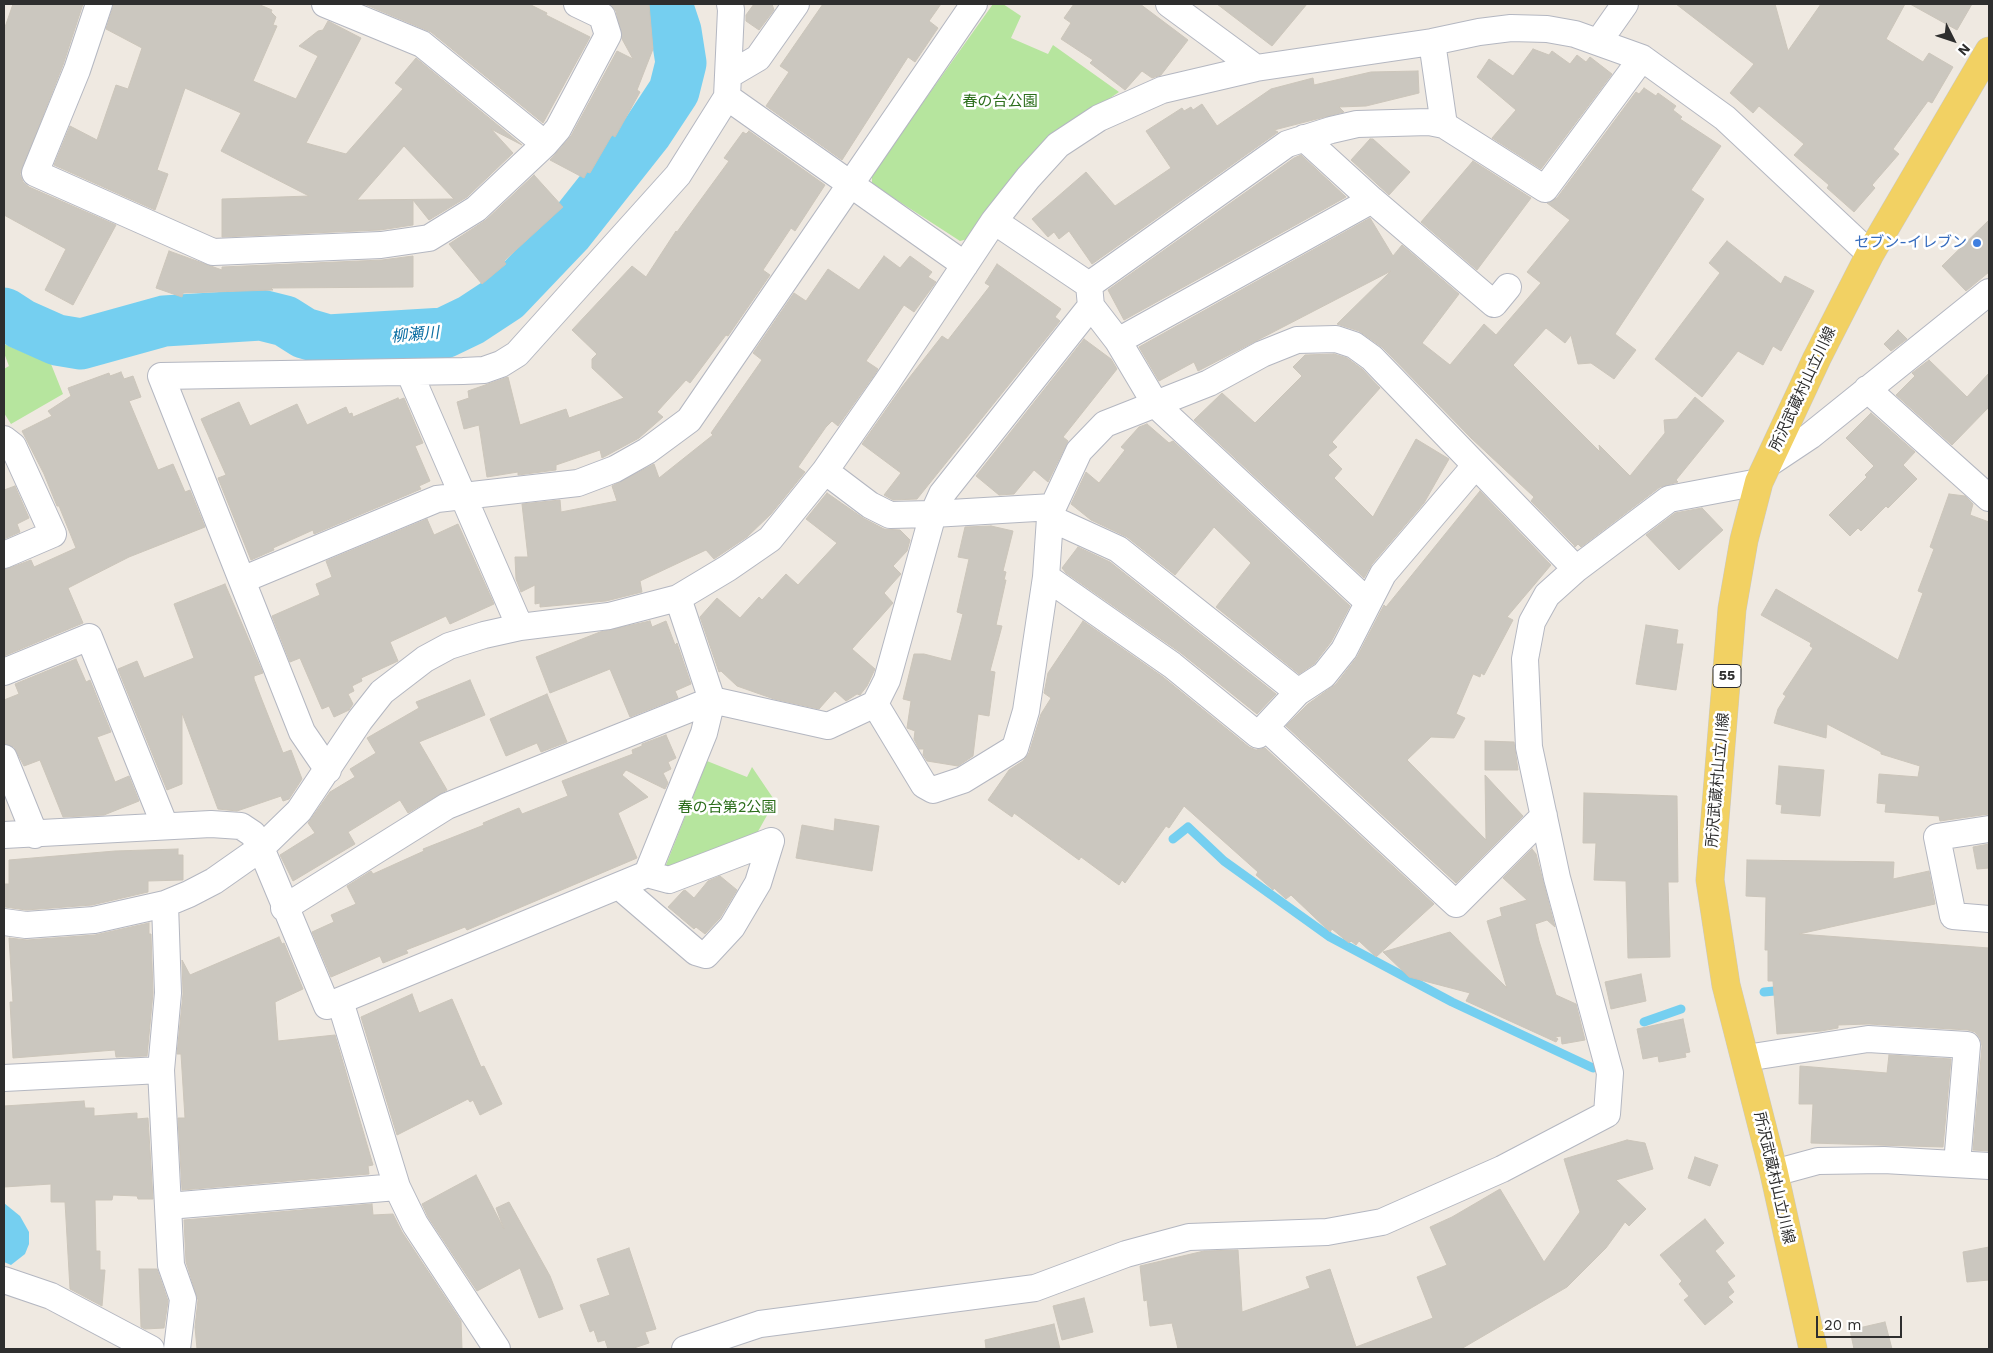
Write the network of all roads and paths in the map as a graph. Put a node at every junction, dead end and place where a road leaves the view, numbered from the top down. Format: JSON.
{"nodes":[{"id":1,"x":99,"y":4,"type":"edge"},
{"id":2,"x":325,"y":4,"type":"edge"},
{"id":3,"x":577,"y":4,"type":"edge"},
{"id":4,"x":730,"y":4,"type":"edge"},
{"id":5,"x":796,"y":4,"type":"edge"},
{"id":6,"x":974,"y":4,"type":"edge"},
{"id":7,"x":1170,"y":4,"type":"edge"},
{"id":8,"x":1625,"y":4,"type":"edge"},
{"id":9,"x":1599,"y":41,"type":"junction"},
{"id":10,"x":1432,"y":42,"type":"junction"},
{"id":11,"x":1989,"y":51,"type":"edge"},
{"id":12,"x":1642,"y":58,"type":"junction"},
{"id":13,"x":1256,"y":68,"type":"junction"},
{"id":14,"x":728,"y":86,"type":"junction"},
{"id":15,"x":1444,"y":125,"type":"junction"},
{"id":16,"x":1304,"y":138,"type":"junction"},
{"id":17,"x":545,"y":144,"type":"junction"},
{"id":18,"x":850,"y":186,"type":"junction"},
{"id":19,"x":1372,"y":200,"type":"junction"},
{"id":20,"x":994,"y":222,"type":"junction"},
{"id":21,"x":1870,"y":254,"type":"junction"},
{"id":22,"x":965,"y":265,"type":"junction"},
{"id":23,"x":1508,"y":287,"type":"dead end"},
{"id":24,"x":1989,"y":292,"type":"edge"},
{"id":25,"x":1090,"y":295,"type":"junction"},
{"id":26,"x":1118,"y":341,"type":"junction"},
{"id":27,"x":410,"y":374,"type":"junction"},
{"id":28,"x":1867,"y":388,"type":"junction"},
{"id":29,"x":1156,"y":405,"type":"junction"},
{"id":30,"x":4,"y":439,"type":"edge"},
{"id":31,"x":1475,"y":466,"type":"junction"},
{"id":32,"x":825,"y":471,"type":"junction"},
{"id":33,"x":1764,"y":473,"type":"junction"},
{"id":34,"x":464,"y":495,"type":"junction"},
{"id":35,"x":1989,"y":498,"type":"edge"},
{"id":36,"x":1051,"y":512,"type":"junction"},
{"id":37,"x":933,"y":514,"type":"junction"},
{"id":38,"x":4,"y":555,"type":"edge"},
{"id":39,"x":1576,"y":569,"type":"junction"},
{"id":40,"x":1046,"y":577,"type":"junction"},
{"id":41,"x":242,"y":580,"type":"junction"},
{"id":42,"x":678,"y":598,"type":"junction"},
{"id":43,"x":1368,"y":602,"type":"junction"},
{"id":44,"x":520,"y":627,"type":"junction"},
{"id":45,"x":4,"y":672,"type":"edge"},
{"id":46,"x":1298,"y":692,"type":"junction"},
{"id":47,"x":712,"y":700,"type":"junction"},
{"id":48,"x":875,"y":704,"type":"junction"},
{"id":49,"x":1266,"y":728,"type":"junction"},
{"id":50,"x":4,"y":758,"type":"edge"},
{"id":51,"x":328,"y":770,"type":"junction"},
{"id":52,"x":1544,"y":816,"type":"junction"},
{"id":53,"x":165,"y":826,"type":"junction"},
{"id":54,"x":1989,"y":829,"type":"edge"},
{"id":55,"x":4,"y":835,"type":"edge"},
{"id":56,"x":34,"y":835,"type":"junction"},
{"id":57,"x":261,"y":848,"type":"junction"},
{"id":58,"x":648,"y":874,"type":"junction"},
{"id":59,"x":619,"y":886,"type":"junction"},
{"id":60,"x":165,"y":904,"type":"junction"},
{"id":61,"x":284,"y":908,"type":"junction"},
{"id":62,"x":1989,"y":919,"type":"edge"},
{"id":63,"x":4,"y":922,"type":"edge"},
{"id":64,"x":340,"y":1001,"type":"junction"},
{"id":65,"x":1746,"y":1058,"type":"junction"},
{"id":66,"x":162,"y":1070,"type":"junction"},
{"id":67,"x":4,"y":1078,"type":"edge"},
{"id":68,"x":1957,"y":1164,"type":"junction"},
{"id":69,"x":1989,"y":1166,"type":"edge"},
{"id":70,"x":1774,"y":1173,"type":"junction"},
{"id":71,"x":397,"y":1186,"type":"junction"},
{"id":72,"x":168,"y":1206,"type":"junction"},
{"id":73,"x":4,"y":1280,"type":"edge"},
{"id":74,"x":151,"y":1349,"type":"edge"},
{"id":75,"x":177,"y":1349,"type":"edge"},
{"id":76,"x":497,"y":1349,"type":"edge"},
{"id":77,"x":685,"y":1349,"type":"edge"},
{"id":78,"x":1813,"y":1349,"type":"edge"}],
"edges":[{"from":1,"to":17,"type":"street"},
{"from":2,"to":17,"type":"street"},
{"from":3,"to":17,"type":"street"},
{"from":4,"to":14,"type":"street"},
{"from":5,"to":14,"type":"street"},
{"from":6,"to":18,"type":"street"},
{"from":7,"to":13,"type":"street"},
{"from":8,"to":9,"type":"street"},
{"from":9,"to":10,"type":"street"},
{"from":9,"to":12,"type":"street"},
{"from":10,"to":13,"type":"street"},
{"from":10,"to":15,"type":"street"},
{"from":11,"to":21,"type":"main road","name":"所沢武蔵村山立川線","number":"55"},
{"from":12,"to":15,"type":"street"},
{"from":12,"to":21,"type":"street"},
{"from":13,"to":20,"type":"street"},
{"from":14,"to":18,"type":"street"},
{"from":14,"to":27,"type":"street"},
{"from":15,"to":16,"type":"street"},
{"from":16,"to":19,"type":"street"},
{"from":16,"to":25,"type":"street"},
{"from":18,"to":22,"type":"street"},
{"from":18,"to":34,"type":"street"},
{"from":19,"to":23,"type":"street"},
{"from":19,"to":26,"type":"street"},
{"from":20,"to":22,"type":"street"},
{"from":20,"to":25,"type":"street"},
{"from":21,"to":33,"type":"main road","name":"所沢武蔵村山立川線","number":"55"},
{"from":22,"to":32,"type":"street"},
{"from":24,"to":28,"type":"street"},
{"from":25,"to":26,"type":"street"},
{"from":25,"to":37,"type":"street"},
{"from":26,"to":29,"type":"street"},
{"from":27,"to":34,"type":"street"},
{"from":27,"to":41,"type":"street"},
{"from":28,"to":33,"type":"street"},
{"from":28,"to":35,"type":"street"},
{"from":29,"to":31,"type":"street"},
{"from":29,"to":36,"type":"street"},
{"from":29,"to":43,"type":"street"},
{"from":30,"to":38,"type":"street"},
{"from":31,"to":39,"type":"street"},
{"from":31,"to":43,"type":"street"},
{"from":32,"to":37,"type":"street"},
{"from":32,"to":42,"type":"street"},
{"from":33,"to":39,"type":"street"},
{"from":33,"to":65,"type":"main road","name":"所沢武蔵村山立川線","number":"55"},
{"from":34,"to":41,"type":"street"},
{"from":34,"to":44,"type":"street"},
{"from":36,"to":37,"type":"street"},
{"from":36,"to":40,"type":"street"},
{"from":36,"to":46,"type":"street"},
{"from":37,"to":48,"type":"street"},
{"from":39,"to":52,"type":"street"},
{"from":40,"to":48,"type":"street"},
{"from":40,"to":49,"type":"street"},
{"from":41,"to":51,"type":"street"},
{"from":42,"to":44,"type":"street"},
{"from":42,"to":47,"type":"street"},
{"from":43,"to":46,"type":"street"},
{"from":44,"to":51,"type":"street"},
{"from":45,"to":53,"type":"street"},
{"from":46,"to":49,"type":"street"},
{"from":47,"to":48,"type":"street"},
{"from":47,"to":58,"type":"street"},
{"from":47,"to":61,"type":"street"},
{"from":49,"to":52,"type":"street"},
{"from":50,"to":56,"type":"street"},
{"from":51,"to":57,"type":"street"},
{"from":52,"to":77,"type":"street"},
{"from":53,"to":56,"type":"street"},
{"from":53,"to":57,"type":"street"},
{"from":54,"to":62,"type":"street"},
{"from":55,"to":56,"type":"street"},
{"from":57,"to":60,"type":"street"},
{"from":57,"to":61,"type":"street"},
{"from":58,"to":59,"type":"street"},
{"from":58,"to":59,"type":"street"},
{"from":59,"to":64,"type":"street"},
{"from":60,"to":63,"type":"street"},
{"from":60,"to":66,"type":"street"},
{"from":61,"to":64,"type":"street"},
{"from":64,"to":71,"type":"street"},
{"from":65,"to":68,"type":"street"},
{"from":65,"to":70,"type":"main road","name":"所沢武蔵村山立川線","number":"55"},
{"from":66,"to":67,"type":"street"},
{"from":66,"to":72,"type":"street"},
{"from":68,"to":69,"type":"street"},
{"from":68,"to":70,"type":"street"},
{"from":70,"to":78,"type":"main road","name":"所沢武蔵村山立川線","number":"55"},
{"from":71,"to":72,"type":"street"},
{"from":71,"to":76,"type":"street"},
{"from":72,"to":75,"type":"street"},
{"from":73,"to":74,"type":"street"}]}
